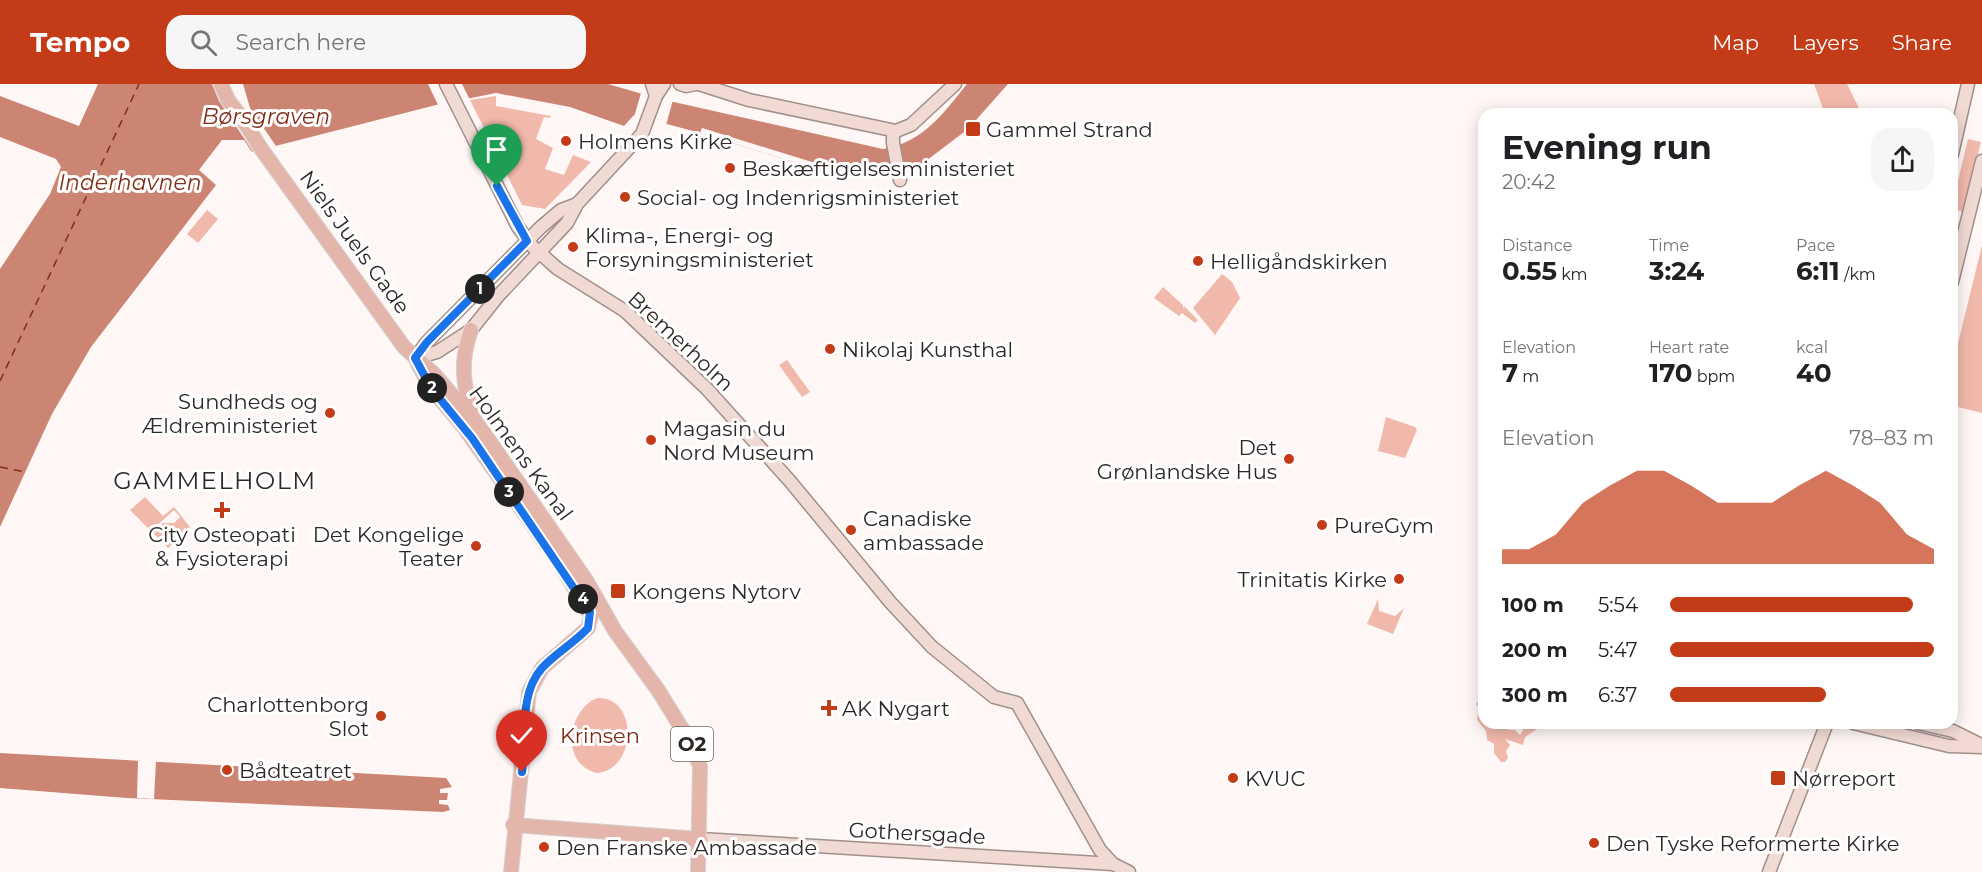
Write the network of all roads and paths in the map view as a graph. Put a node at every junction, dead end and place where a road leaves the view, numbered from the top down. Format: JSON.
{"nodes":[{"id":1,"x":221,"y":84,"type":"edge"},
{"id":2,"x":231,"y":84,"type":"edge"},
{"id":3,"x":446,"y":84,"type":"edge"},
{"id":4,"x":664,"y":84,"type":"edge"},
{"id":5,"x":680,"y":84,"type":"edge"},
{"id":6,"x":697,"y":84,"type":"edge"},
{"id":7,"x":955,"y":84,"type":"edge"},
{"id":8,"x":1968,"y":84,"type":"edge"},
{"id":9,"x":654,"y":90,"type":"edge"},
{"id":10,"x":239,"y":114,"type":"junction"},
{"id":11,"x":1958,"y":128,"type":"edge"},
{"id":12,"x":893,"y":131,"type":"junction"},
{"id":13,"x":1982,"y":161,"type":"edge"},
{"id":14,"x":899,"y":175,"type":"dead end"},
{"id":15,"x":577,"y":204,"type":"junction"},
{"id":16,"x":527,"y":241,"type":"junction"},
{"id":17,"x":538,"y":254,"type":"junction"},
{"id":18,"x":1958,"y":258,"type":"edge"},
{"id":19,"x":471,"y":330,"type":"junction"},
{"id":20,"x":415,"y":358,"type":"junction"},
{"id":21,"x":478,"y":426,"type":"junction"},
{"id":22,"x":590,"y":624,"type":"junction"},
{"id":23,"x":623,"y":643,"type":"junction"},
{"id":24,"x":1825,"y":729,"type":"edge"},
{"id":25,"x":1878,"y":729,"type":"edge"},
{"id":26,"x":1944,"y":729,"type":"edge"},
{"id":27,"x":1982,"y":746,"type":"edge"},
{"id":28,"x":513,"y":825,"type":"junction"},
{"id":29,"x":700,"y":839,"type":"junction"},
{"id":30,"x":1113,"y":864,"type":"junction"},
{"id":31,"x":510,"y":872,"type":"edge"},
{"id":32,"x":698,"y":872,"type":"edge"},
{"id":33,"x":1129,"y":872,"type":"edge"},
{"id":34,"x":1769,"y":872,"type":"edge"}],
"edges":[{"from":1,"to":10,"type":"main road","number":"O2"},
{"from":2,"to":10,"type":"main road","number":"O2"},
{"from":3,"to":16,"type":"street","name":"Bremerholm"},
{"from":4,"to":9,"type":"street"},
{"from":5,"to":6,"type":"street"},
{"from":6,"to":12,"type":"street"},
{"from":7,"to":12,"type":"street"},
{"from":8,"to":11,"type":"street"},
{"from":9,"to":15,"type":"street"},
{"from":10,"to":20,"type":"main road","name":"Niels Juels Gade","number":"O2","bridge":true},
{"from":12,"to":14,"type":"street"},
{"from":13,"to":18,"type":"street"},
{"from":15,"to":16,"type":"street"},
{"from":15,"to":17,"type":"street"},
{"from":16,"to":17,"type":"street","name":"Bremerholm"},
{"from":16,"to":20,"type":"street"},
{"from":17,"to":19,"type":"street"},
{"from":17,"to":30,"type":"street","name":"Bremerholm"},
{"from":19,"to":20,"type":"street"},
{"from":19,"to":21,"type":"main road"},
{"from":20,"to":21,"type":"main road","name":"Holmens Kanal","number":"O2"},
{"from":20,"to":22,"type":"main road","name":"Holmens Kanal","number":"O2"},
{"from":21,"to":23,"type":"main road","name":"Holmens Kanal","number":"O2"},
{"from":22,"to":23,"type":"main road"},
{"from":22,"to":28,"type":"main road"},
{"from":23,"to":29,"type":"main road","number":"O2"},
{"from":24,"to":34,"type":"street"},
{"from":25,"to":27,"type":"street"},
{"from":26,"to":27,"type":"street"},
{"from":28,"to":29,"type":"main road"},
{"from":28,"to":31,"type":"main road"},
{"from":29,"to":30,"type":"street","name":"Gothersgade"},
{"from":29,"to":32,"type":"main road","number":"O2"},
{"from":30,"to":33,"type":"street","name":"Gothersgade"}]}
